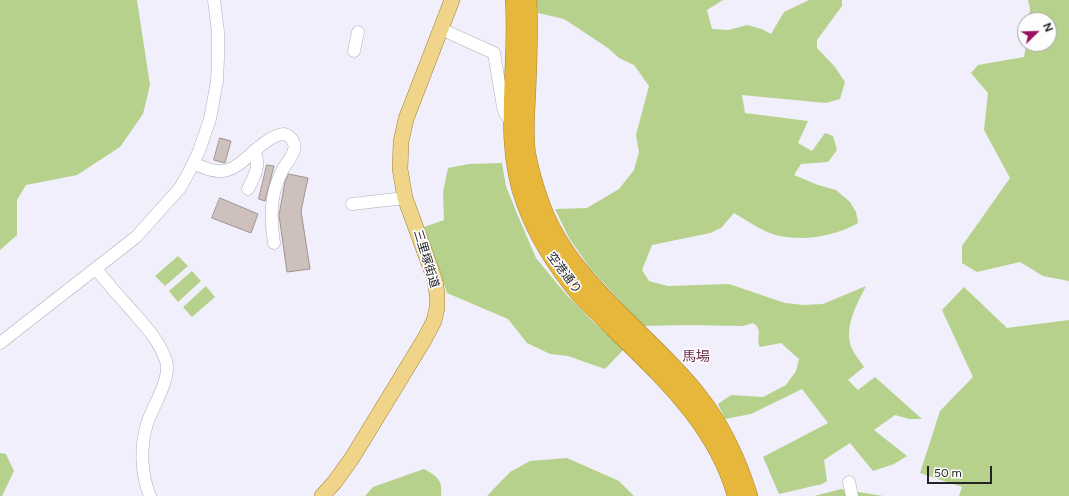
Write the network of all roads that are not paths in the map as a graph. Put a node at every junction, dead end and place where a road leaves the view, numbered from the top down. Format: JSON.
{"nodes":[{"id":1,"x":214,"y":0,"type":"edge"},
{"id":2,"x":452,"y":0,"type":"edge"},
{"id":3,"x":514,"y":0,"type":"edge"},
{"id":4,"x":528,"y":0,"type":"edge"},
{"id":5,"x":441,"y":29,"type":"junction"},
{"id":6,"x":358,"y":32,"type":"dead end"},
{"id":7,"x":354,"y":51,"type":"dead end"},
{"id":8,"x":512,"y":123,"type":"junction"},
{"id":9,"x":254,"y":150,"type":"junction"},
{"id":10,"x":194,"y":163,"type":"junction"},
{"id":11,"x":248,"y":189,"type":"dead end"},
{"id":12,"x":405,"y":198,"type":"junction"},
{"id":13,"x":352,"y":204,"type":"dead end"},
{"id":14,"x":274,"y":243,"type":"dead end"},
{"id":15,"x":96,"y":269,"type":"junction"},
{"id":16,"x":0,"y":343,"type":"edge"},
{"id":17,"x":849,"y":482,"type":"dead end"},
{"id":18,"x":150,"y":496,"type":"edge"},
{"id":19,"x":322,"y":496,"type":"edge"},
{"id":20,"x":736,"y":496,"type":"edge"},
{"id":21,"x":750,"y":496,"type":"edge"},
{"id":22,"x":852,"y":496,"type":"edge"}],
"edges":[{"from":1,"to":10,"type":"street"},
{"from":2,"to":5,"type":"main road","name":"三里塚街道"},
{"from":3,"to":8,"type":"highway","name":"空港通り"},
{"from":4,"to":21,"type":"highway","name":"空港通り"},
{"from":5,"to":8,"type":"street"},
{"from":5,"to":12,"type":"main road","name":"三里塚街道"},
{"from":6,"to":7,"type":"street"},
{"from":8,"to":20,"type":"highway","name":"空港通り"},
{"from":9,"to":10,"type":"street"},
{"from":9,"to":11,"type":"street"},
{"from":9,"to":14,"type":"street"},
{"from":10,"to":15,"type":"street"},
{"from":12,"to":13,"type":"street"},
{"from":12,"to":19,"type":"main road","name":"三里塚街道"},
{"from":15,"to":16,"type":"street"},
{"from":15,"to":18,"type":"street"},
{"from":17,"to":22,"type":"street"}]}
